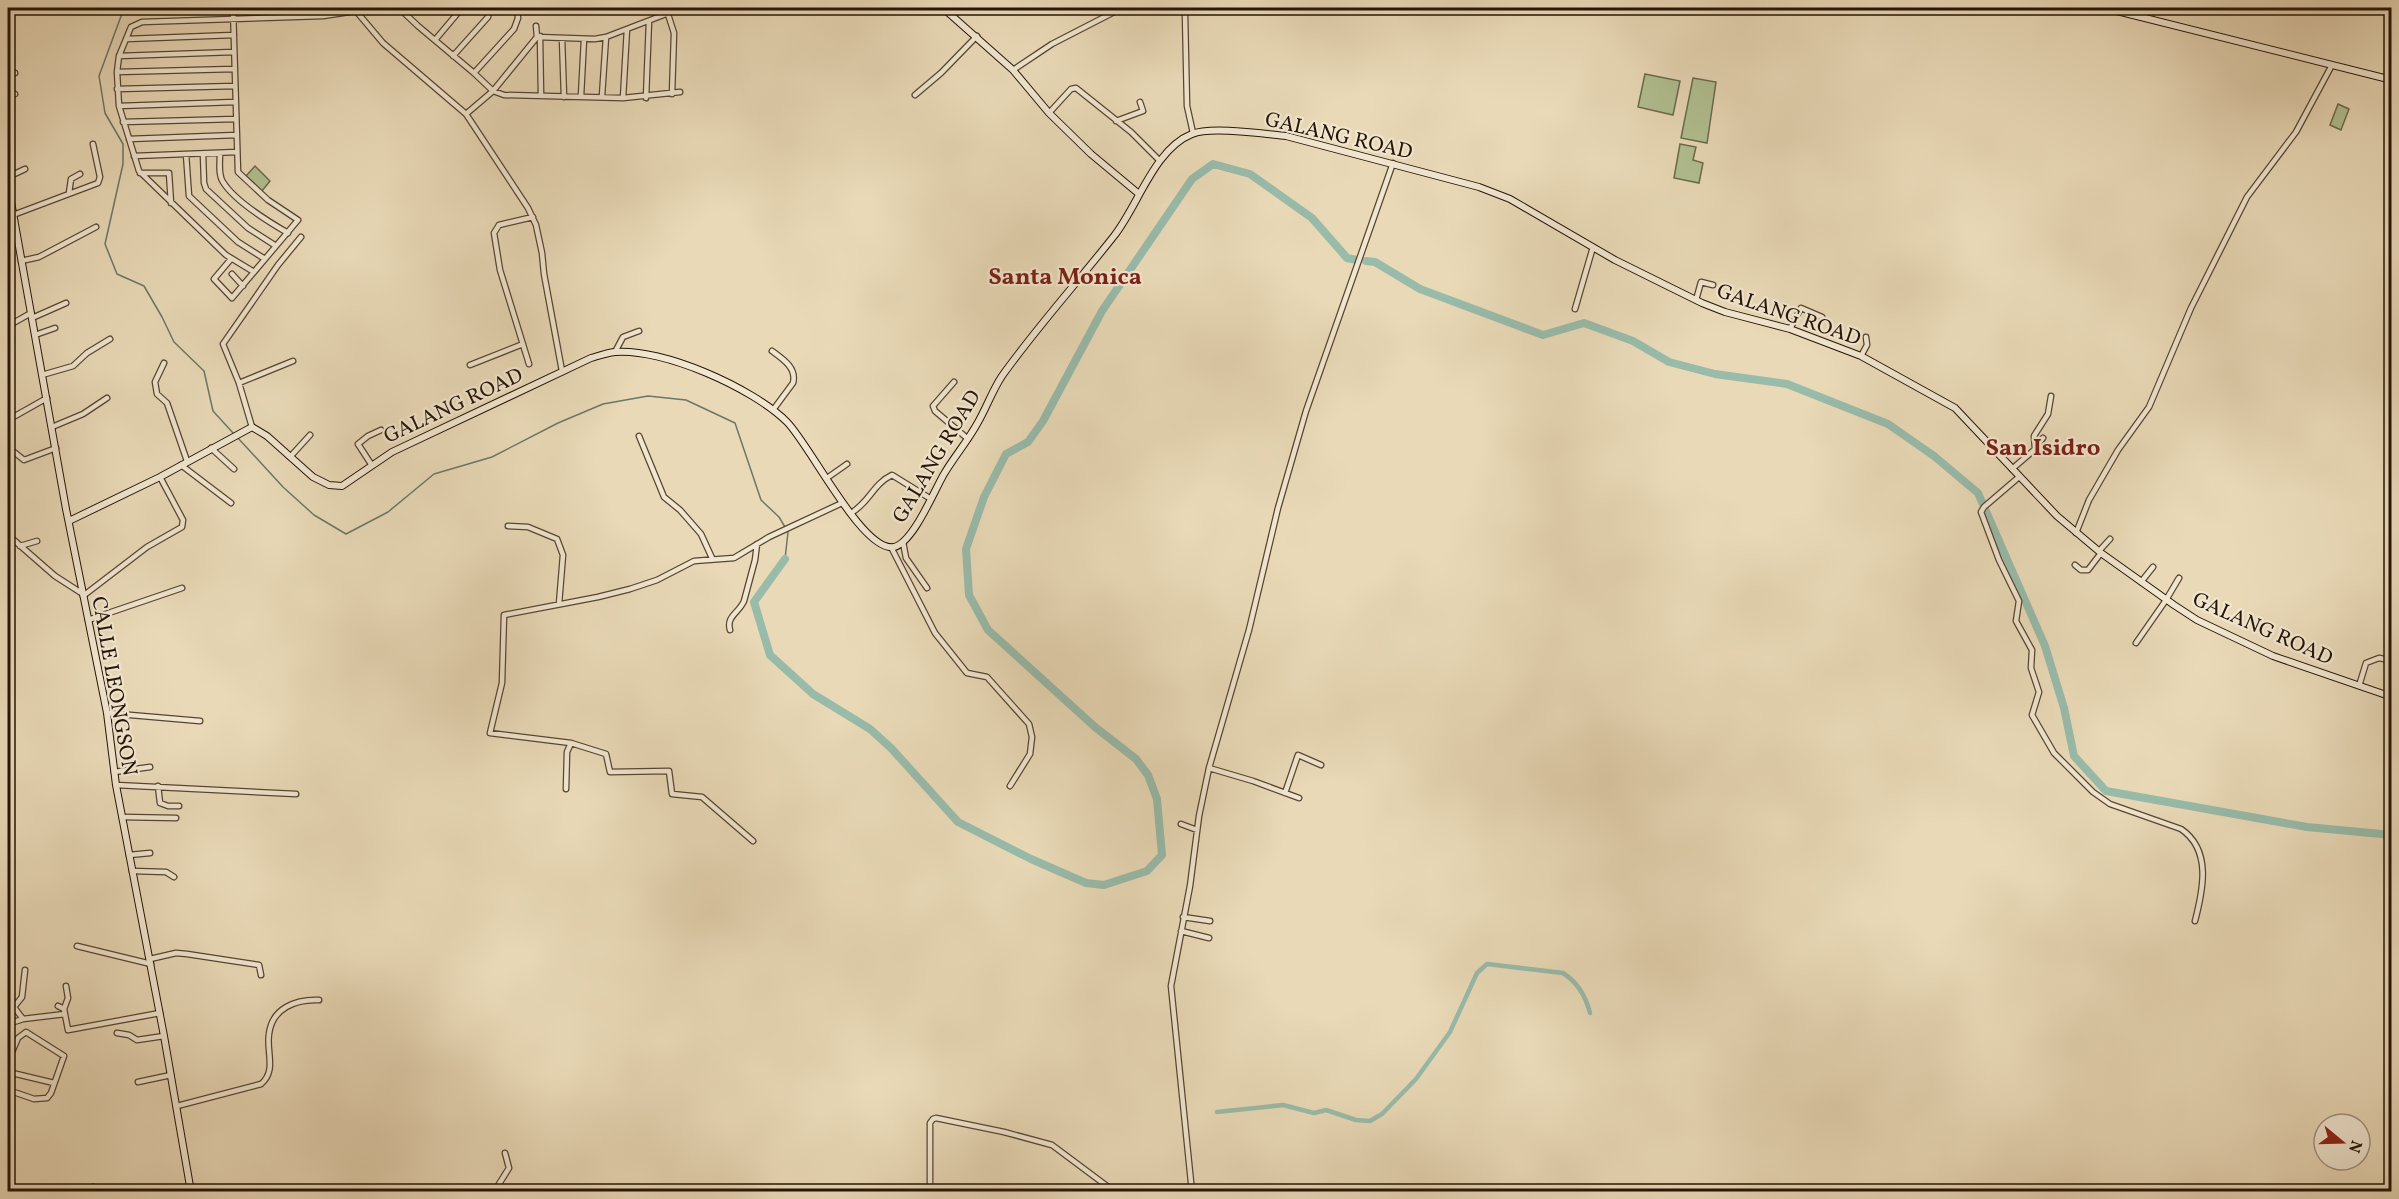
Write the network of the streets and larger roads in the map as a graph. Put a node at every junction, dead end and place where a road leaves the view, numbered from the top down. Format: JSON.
{"nodes":[{"id":1,"x":233,"y":8,"type":"edge"},
{"id":2,"x":399,"y":8,"type":"edge"},
{"id":3,"x":448,"y":8,"type":"edge"},
{"id":4,"x":462,"y":8,"type":"edge"},
{"id":5,"x":490,"y":8,"type":"edge"},
{"id":6,"x":517,"y":8,"type":"edge"},
{"id":7,"x":666,"y":8,"type":"edge"},
{"id":8,"x":943,"y":8,"type":"edge"},
{"id":9,"x":1122,"y":8,"type":"edge"},
{"id":10,"x":2105,"y":8,"type":"edge"},
{"id":11,"x":356,"y":9,"type":"edge"},
{"id":12,"x":456,"y":14,"type":"junction"},
{"id":13,"x":666,"y":14,"type":"junction"},
{"id":14,"x":1185,"y":14,"type":"dead end"},
{"id":15,"x":233,"y":18,"type":"junction"},
{"id":16,"x":649,"y":21,"type":"junction"},
{"id":17,"x":536,"y":26,"type":"dead end"},
{"id":18,"x":627,"y":29,"type":"junction"},
{"id":19,"x":234,"y":35,"type":"junction"},
{"id":20,"x":539,"y":36,"type":"junction"},
{"id":21,"x":977,"y":36,"type":"junction"},
{"id":22,"x":606,"y":37,"type":"junction"},
{"id":23,"x":562,"y":38,"type":"junction"},
{"id":24,"x":126,"y":39,"type":"junction"},
{"id":25,"x":584,"y":39,"type":"junction"},
{"id":26,"x":435,"y":40,"type":"junction"},
{"id":27,"x":234,"y":52,"type":"junction"},
{"id":28,"x":119,"y":56,"type":"junction"},
{"id":29,"x":453,"y":56,"type":"junction"},
{"id":30,"x":2332,"y":65,"type":"junction"},
{"id":31,"x":234,"y":69,"type":"junction"},
{"id":32,"x":1013,"y":70,"type":"junction"},
{"id":33,"x":117,"y":72,"type":"junction"},
{"id":34,"x":15,"y":73,"type":"dead end"},
{"id":35,"x":474,"y":73,"type":"junction"},
{"id":36,"x":8,"y":74,"type":"edge"},
{"id":37,"x":2391,"y":80,"type":"edge"},
{"id":38,"x":235,"y":86,"type":"junction"},
{"id":39,"x":117,"y":89,"type":"junction"},
{"id":40,"x":493,"y":91,"type":"junction"},
{"id":41,"x":680,"y":92,"type":"dead end"},
{"id":42,"x":15,"y":94,"type":"dead end"},
{"id":43,"x":672,"y":94,"type":"junction"},
{"id":44,"x":915,"y":95,"type":"dead end"},
{"id":45,"x":8,"y":96,"type":"edge"},
{"id":46,"x":541,"y":96,"type":"junction"},
{"id":47,"x":581,"y":96,"type":"junction"},
{"id":48,"x":602,"y":96,"type":"junction"},
{"id":49,"x":564,"y":97,"type":"junction"},
{"id":50,"x":623,"y":98,"type":"junction"},
{"id":51,"x":645,"y":98,"type":"junction"},
{"id":52,"x":235,"y":102,"type":"junction"},
{"id":53,"x":1140,"y":102,"type":"dead end"},
{"id":54,"x":119,"y":106,"type":"junction"},
{"id":55,"x":1049,"y":113,"type":"junction"},
{"id":56,"x":466,"y":114,"type":"junction"},
{"id":57,"x":236,"y":119,"type":"junction"},
{"id":58,"x":1116,"y":121,"type":"junction"},
{"id":59,"x":123,"y":122,"type":"junction"},
{"id":60,"x":1193,"y":133,"type":"junction"},
{"id":61,"x":237,"y":135,"type":"junction"},
{"id":62,"x":129,"y":139,"type":"junction"},
{"id":63,"x":93,"y":144,"type":"dead end"},
{"id":64,"x":237,"y":152,"type":"junction"},
{"id":65,"x":203,"y":153,"type":"junction"},
{"id":66,"x":220,"y":153,"type":"junction"},
{"id":67,"x":186,"y":154,"type":"junction"},
{"id":68,"x":134,"y":156,"type":"junction"},
{"id":69,"x":1160,"y":161,"type":"junction"},
{"id":70,"x":1393,"y":164,"type":"junction"},
{"id":71,"x":25,"y":170,"type":"dead end"},
{"id":72,"x":140,"y":173,"type":"junction"},
{"id":73,"x":80,"y":174,"type":"dead end"},
{"id":74,"x":8,"y":177,"type":"edge"},
{"id":75,"x":8,"y":185,"type":"edge"},
{"id":76,"x":69,"y":194,"type":"junction"},
{"id":77,"x":1139,"y":194,"type":"junction"},
{"id":78,"x":171,"y":203,"type":"junction"},
{"id":79,"x":13,"y":215,"type":"junction"},
{"id":80,"x":533,"y":217,"type":"junction"},
{"id":81,"x":96,"y":227,"type":"dead end"},
{"id":82,"x":16,"y":230,"type":"junction"},
{"id":83,"x":8,"y":232,"type":"edge"},
{"id":84,"x":288,"y":233,"type":"junction"},
{"id":85,"x":301,"y":237,"type":"dead end"},
{"id":86,"x":276,"y":246,"type":"junction"},
{"id":87,"x":1593,"y":247,"type":"junction"},
{"id":88,"x":231,"y":259,"type":"junction"},
{"id":89,"x":265,"y":259,"type":"junction"},
{"id":90,"x":21,"y":261,"type":"junction"},
{"id":91,"x":254,"y":272,"type":"junction"},
{"id":92,"x":232,"y":274,"type":"dead end"},
{"id":93,"x":1713,"y":285,"type":"dead end"},
{"id":94,"x":243,"y":286,"type":"junction"},
{"id":95,"x":1696,"y":300,"type":"junction"},
{"id":96,"x":66,"y":303,"type":"dead end"},
{"id":97,"x":1575,"y":309,"type":"dead end"},
{"id":98,"x":32,"y":315,"type":"junction"},
{"id":99,"x":1822,"y":317,"type":"dead end"},
{"id":100,"x":8,"y":326,"type":"edge"},
{"id":101,"x":56,"y":328,"type":"dead end"},
{"id":102,"x":1790,"y":329,"type":"junction"},
{"id":103,"x":639,"y":331,"type":"dead end"},
{"id":104,"x":35,"y":335,"type":"junction"},
{"id":105,"x":1866,"y":337,"type":"dead end"},
{"id":106,"x":110,"y":339,"type":"dead end"},
{"id":107,"x":523,"y":344,"type":"junction"},
{"id":108,"x":772,"y":351,"type":"dead end"},
{"id":109,"x":615,"y":352,"type":"junction"},
{"id":110,"x":1861,"y":356,"type":"junction"},
{"id":111,"x":293,"y":361,"type":"dead end"},
{"id":112,"x":164,"y":363,"type":"dead end"},
{"id":113,"x":529,"y":364,"type":"dead end"},
{"id":114,"x":470,"y":365,"type":"dead end"},
{"id":115,"x":562,"y":371,"type":"junction"},
{"id":116,"x":42,"y":375,"type":"junction"},
{"id":117,"x":954,"y":382,"type":"dead end"},
{"id":118,"x":240,"y":383,"type":"junction"},
{"id":119,"x":2051,"y":396,"type":"dead end"},
{"id":120,"x":47,"y":398,"type":"junction"},
{"id":121,"x":107,"y":398,"type":"dead end"},
{"id":122,"x":772,"y":410,"type":"junction"},
{"id":123,"x":8,"y":420,"type":"edge"},
{"id":124,"x":52,"y":427,"type":"junction"},
{"id":125,"x":250,"y":427,"type":"junction"},
{"id":126,"x":381,"y":430,"type":"dead end"},
{"id":127,"x":310,"y":435,"type":"dead end"},
{"id":128,"x":639,"y":436,"type":"dead end"},
{"id":129,"x":2043,"y":438,"type":"dead end"},
{"id":130,"x":968,"y":439,"type":"junction"},
{"id":131,"x":56,"y":448,"type":"junction"},
{"id":132,"x":211,"y":448,"type":"junction"},
{"id":133,"x":2035,"y":449,"type":"junction"},
{"id":134,"x":14,"y":452,"type":"dead end"},
{"id":135,"x":290,"y":457,"type":"junction"},
{"id":136,"x":187,"y":461,"type":"junction"},
{"id":137,"x":371,"y":464,"type":"junction"},
{"id":138,"x":848,"y":464,"type":"dead end"},
{"id":139,"x":181,"y":465,"type":"junction"},
{"id":140,"x":234,"y":469,"type":"dead end"},
{"id":141,"x":2012,"y":470,"type":"junction"},
{"id":142,"x":160,"y":477,"type":"junction"},
{"id":143,"x":2019,"y":477,"type":"junction"},
{"id":144,"x":826,"y":478,"type":"junction"},
{"id":145,"x":931,"y":499,"type":"junction"},
{"id":146,"x":842,"y":502,"type":"junction"},
{"id":147,"x":231,"y":503,"type":"dead end"},
{"id":148,"x":851,"y":513,"type":"junction"},
{"id":149,"x":69,"y":521,"type":"junction"},
{"id":150,"x":508,"y":526,"type":"dead end"},
{"id":151,"x":2076,"y":533,"type":"junction"},
{"id":152,"x":8,"y":535,"type":"edge"},
{"id":153,"x":2110,"y":539,"type":"dead end"},
{"id":154,"x":37,"y":541,"type":"dead end"},
{"id":155,"x":903,"y":542,"type":"junction"},
{"id":156,"x":757,"y":544,"type":"junction"},
{"id":157,"x":20,"y":546,"type":"junction"},
{"id":158,"x":891,"y":548,"type":"junction"},
{"id":159,"x":2100,"y":552,"type":"junction"},
{"id":160,"x":712,"y":558,"type":"junction"},
{"id":161,"x":2075,"y":564,"type":"dead end"},
{"id":162,"x":2153,"y":567,"type":"dead end"},
{"id":163,"x":2179,"y":578,"type":"dead end"},
{"id":164,"x":2141,"y":582,"type":"junction"},
{"id":165,"x":182,"y":588,"type":"dead end"},
{"id":166,"x":927,"y":588,"type":"dead end"},
{"id":167,"x":83,"y":595,"type":"junction"},
{"id":168,"x":2166,"y":600,"type":"junction"},
{"id":169,"x":559,"y":604,"type":"junction"},
{"id":170,"x":88,"y":620,"type":"junction"},
{"id":171,"x":730,"y":630,"type":"dead end"},
{"id":172,"x":2136,"y":643,"type":"dead end"},
{"id":173,"x":2391,"y":656,"type":"edge"},
{"id":174,"x":2359,"y":686,"type":"junction"},
{"id":175,"x":2391,"y":697,"type":"edge"},
{"id":176,"x":107,"y":713,"type":"junction"},
{"id":177,"x":200,"y":721,"type":"dead end"},
{"id":178,"x":571,"y":743,"type":"junction"},
{"id":179,"x":1321,"y":765,"type":"dead end"},
{"id":180,"x":150,"y":767,"type":"dead end"},
{"id":181,"x":1209,"y":768,"type":"junction"},
{"id":182,"x":114,"y":772,"type":"junction"},
{"id":183,"x":116,"y":785,"type":"junction"},
{"id":184,"x":158,"y":786,"type":"junction"},
{"id":185,"x":1010,"y":786,"type":"dead end"},
{"id":186,"x":566,"y":789,"type":"dead end"},
{"id":187,"x":1285,"y":793,"type":"junction"},
{"id":188,"x":296,"y":794,"type":"dead end"},
{"id":189,"x":1299,"y":798,"type":"dead end"},
{"id":190,"x":179,"y":806,"type":"dead end"},
{"id":191,"x":123,"y":818,"type":"junction"},
{"id":192,"x":176,"y":818,"type":"dead end"},
{"id":193,"x":1181,"y":824,"type":"dead end"},
{"id":194,"x":1197,"y":830,"type":"junction"},
{"id":195,"x":753,"y":841,"type":"dead end"},
{"id":196,"x":150,"y":853,"type":"dead end"},
{"id":197,"x":129,"y":855,"type":"junction"},
{"id":198,"x":132,"y":871,"type":"junction"},
{"id":199,"x":174,"y":877,"type":"dead end"},
{"id":200,"x":1183,"y":917,"type":"junction"},
{"id":201,"x":1210,"y":921,"type":"dead end"},
{"id":202,"x":2195,"y":921,"type":"dead end"},
{"id":203,"x":1181,"y":931,"type":"junction"},
{"id":204,"x":1209,"y":938,"type":"dead end"},
{"id":205,"x":77,"y":946,"type":"dead end"},
{"id":206,"x":150,"y":962,"type":"junction"},
{"id":207,"x":25,"y":970,"type":"dead end"},
{"id":208,"x":261,"y":975,"type":"dead end"},
{"id":209,"x":66,"y":986,"type":"dead end"},
{"id":210,"x":319,"y":1000,"type":"dead end"},
{"id":211,"x":58,"y":1006,"type":"dead end"},
{"id":212,"x":64,"y":1012,"type":"junction"},
{"id":213,"x":160,"y":1014,"type":"junction"},
{"id":214,"x":21,"y":1019,"type":"junction"},
{"id":215,"x":8,"y":1024,"type":"edge"},
{"id":216,"x":24,"y":1033,"type":"junction"},
{"id":217,"x":117,"y":1034,"type":"dead end"},
{"id":218,"x":164,"y":1036,"type":"junction"},
{"id":219,"x":9,"y":1059,"type":"edge"},
{"id":220,"x":8,"y":1072,"type":"edge"},
{"id":221,"x":171,"y":1075,"type":"junction"},
{"id":222,"x":138,"y":1082,"type":"dead end"},
{"id":223,"x":54,"y":1083,"type":"junction"},
{"id":224,"x":8,"y":1090,"type":"edge"},
{"id":225,"x":177,"y":1106,"type":"junction"},
{"id":226,"x":505,"y":1153,"type":"dead end"},
{"id":227,"x":191,"y":1191,"type":"edge"},
{"id":228,"x":494,"y":1191,"type":"edge"},
{"id":229,"x":930,"y":1191,"type":"edge"},
{"id":230,"x":1115,"y":1191,"type":"edge"},
{"id":231,"x":1192,"y":1191,"type":"edge"}],
"edges":[{"from":1,"to":15,"type":"street"},
{"from":2,"to":26,"type":"street"},
{"from":3,"to":12,"type":"street"},
{"from":4,"to":12,"type":"street"},
{"from":5,"to":29,"type":"street"},
{"from":6,"to":35,"type":"street"},
{"from":7,"to":13,"type":"street"},
{"from":8,"to":21,"type":"street"},
{"from":9,"to":32,"type":"street"},
{"from":10,"to":30,"type":"street"},
{"from":11,"to":15,"type":"street"},
{"from":11,"to":56,"type":"street"},
{"from":12,"to":26,"type":"street"},
{"from":13,"to":16,"type":"street"},
{"from":13,"to":43,"type":"street"},
{"from":14,"to":60,"type":"street"},
{"from":15,"to":19,"type":"street"},
{"from":15,"to":24,"type":"street"},
{"from":16,"to":18,"type":"street"},
{"from":16,"to":51,"type":"street"},
{"from":17,"to":20,"type":"street"},
{"from":18,"to":22,"type":"street"},
{"from":18,"to":50,"type":"street"},
{"from":19,"to":24,"type":"street"},
{"from":19,"to":27,"type":"street"},
{"from":20,"to":23,"type":"street"},
{"from":20,"to":40,"type":"street"},
{"from":20,"to":46,"type":"street"},
{"from":21,"to":32,"type":"street"},
{"from":21,"to":44,"type":"street"},
{"from":22,"to":25,"type":"street"},
{"from":22,"to":48,"type":"street"},
{"from":23,"to":25,"type":"street"},
{"from":23,"to":49,"type":"street"},
{"from":24,"to":28,"type":"street"},
{"from":25,"to":47,"type":"street"},
{"from":26,"to":29,"type":"street"},
{"from":27,"to":28,"type":"street"},
{"from":27,"to":31,"type":"street"},
{"from":28,"to":33,"type":"street"},
{"from":29,"to":35,"type":"street"},
{"from":30,"to":37,"type":"street"},
{"from":30,"to":151,"type":"street"},
{"from":31,"to":33,"type":"street"},
{"from":31,"to":38,"type":"street"},
{"from":32,"to":55,"type":"street"},
{"from":33,"to":39,"type":"street"},
{"from":34,"to":36,"type":"street"},
{"from":35,"to":40,"type":"street"},
{"from":38,"to":39,"type":"street"},
{"from":38,"to":52,"type":"street"},
{"from":39,"to":54,"type":"street"},
{"from":40,"to":46,"type":"street"},
{"from":40,"to":56,"type":"street"},
{"from":41,"to":43,"type":"street"},
{"from":42,"to":45,"type":"street"},
{"from":43,"to":51,"type":"street"},
{"from":46,"to":49,"type":"street"},
{"from":47,"to":48,"type":"street"},
{"from":47,"to":49,"type":"street"},
{"from":48,"to":50,"type":"street"},
{"from":50,"to":51,"type":"street"},
{"from":52,"to":54,"type":"street"},
{"from":52,"to":57,"type":"street"},
{"from":53,"to":58,"type":"street"},
{"from":54,"to":59,"type":"street"},
{"from":55,"to":58,"type":"street"},
{"from":55,"to":77,"type":"street"},
{"from":56,"to":80,"type":"street"},
{"from":57,"to":59,"type":"street"},
{"from":57,"to":61,"type":"street"},
{"from":58,"to":69,"type":"street"},
{"from":59,"to":62,"type":"street"},
{"from":60,"to":69,"type":"street","name":"GALANG ROAD"},
{"from":60,"to":70,"type":"street","name":"GALANG ROAD"},
{"from":61,"to":62,"type":"street"},
{"from":61,"to":64,"type":"street"},
{"from":62,"to":68,"type":"street"},
{"from":63,"to":76,"type":"street"},
{"from":64,"to":66,"type":"street"},
{"from":64,"to":84,"type":"street"},
{"from":65,"to":66,"type":"street"},
{"from":65,"to":67,"type":"street"},
{"from":65,"to":86,"type":"street"},
{"from":66,"to":84,"type":"street"},
{"from":67,"to":68,"type":"street"},
{"from":67,"to":89,"type":"street"},
{"from":68,"to":72,"type":"street"},
{"from":69,"to":77,"type":"street","name":"GALANG ROAD"},
{"from":70,"to":87,"type":"street","name":"GALANG ROAD"},
{"from":70,"to":181,"type":"street"},
{"from":71,"to":74,"type":"street"},
{"from":72,"to":78,"type":"street"},
{"from":72,"to":78,"type":"street"},
{"from":73,"to":76,"type":"street"},
{"from":75,"to":79,"type":"street","name":"CALLE LEONGSON"},
{"from":76,"to":79,"type":"street"},
{"from":77,"to":130,"type":"street","name":"GALANG ROAD"},
{"from":78,"to":88,"type":"street"},
{"from":79,"to":82,"type":"street","name":"CALLE LEONGSON"},
{"from":80,"to":107,"type":"street"},
{"from":80,"to":115,"type":"street"},
{"from":81,"to":90,"type":"street"},
{"from":82,"to":83,"type":"street"},
{"from":82,"to":90,"type":"street","name":"CALLE LEONGSON"},
{"from":84,"to":86,"type":"street"},
{"from":85,"to":118,"type":"street"},
{"from":86,"to":89,"type":"street"},
{"from":87,"to":95,"type":"street","name":"GALANG ROAD"},
{"from":87,"to":97,"type":"street"},
{"from":88,"to":91,"type":"street"},
{"from":88,"to":94,"type":"street"},
{"from":89,"to":91,"type":"street"},
{"from":90,"to":98,"type":"street","name":"CALLE LEONGSON"},
{"from":91,"to":94,"type":"street"},
{"from":92,"to":94,"type":"street"},
{"from":93,"to":95,"type":"street"},
{"from":95,"to":102,"type":"street","name":"GALANG ROAD"},
{"from":96,"to":98,"type":"street"},
{"from":98,"to":100,"type":"street"},
{"from":98,"to":104,"type":"street","name":"CALLE LEONGSON"},
{"from":99,"to":102,"type":"street"},
{"from":101,"to":104,"type":"street"},
{"from":102,"to":110,"type":"street","name":"GALANG ROAD"},
{"from":103,"to":109,"type":"street"},
{"from":104,"to":116,"type":"street","name":"CALLE LEONGSON"},
{"from":105,"to":110,"type":"street"},
{"from":106,"to":116,"type":"street"},
{"from":107,"to":113,"type":"street"},
{"from":107,"to":114,"type":"street"},
{"from":108,"to":122,"type":"street"},
{"from":109,"to":115,"type":"street","name":"GALANG ROAD"},
{"from":109,"to":122,"type":"street","name":"GALANG ROAD"},
{"from":110,"to":141,"type":"street","name":"GALANG ROAD"},
{"from":111,"to":118,"type":"street"},
{"from":112,"to":136,"type":"street"},
{"from":115,"to":137,"type":"street","name":"GALANG ROAD"},
{"from":116,"to":120,"type":"street","name":"CALLE LEONGSON"},
{"from":117,"to":130,"type":"street"},
{"from":118,"to":125,"type":"street"},
{"from":119,"to":133,"type":"street"},
{"from":120,"to":123,"type":"street"},
{"from":120,"to":124,"type":"street","name":"CALLE LEONGSON"},
{"from":121,"to":124,"type":"street"},
{"from":122,"to":144,"type":"street","name":"GALANG ROAD"},
{"from":124,"to":131,"type":"street","name":"CALLE LEONGSON"},
{"from":125,"to":132,"type":"street"},
{"from":125,"to":135,"type":"street","name":"GALANG ROAD"},
{"from":126,"to":137,"type":"street"},
{"from":127,"to":135,"type":"street"},
{"from":128,"to":160,"type":"street"},
{"from":129,"to":133,"type":"street"},
{"from":130,"to":145,"type":"street","name":"GALANG ROAD"},
{"from":131,"to":134,"type":"street"},
{"from":131,"to":149,"type":"street","name":"CALLE LEONGSON"},
{"from":132,"to":136,"type":"street"},
{"from":132,"to":140,"type":"street"},
{"from":133,"to":141,"type":"street"},
{"from":135,"to":137,"type":"street","name":"GALANG ROAD"},
{"from":136,"to":139,"type":"street"},
{"from":138,"to":144,"type":"street"},
{"from":139,"to":142,"type":"street"},
{"from":139,"to":147,"type":"street"},
{"from":141,"to":143,"type":"street","name":"GALANG ROAD"},
{"from":142,"to":149,"type":"street"},
{"from":142,"to":167,"type":"street"},
{"from":143,"to":151,"type":"street","name":"GALANG ROAD"},
{"from":143,"to":202,"type":"street"},
{"from":144,"to":146,"type":"street","name":"GALANG ROAD"},
{"from":145,"to":148,"type":"street"},
{"from":145,"to":155,"type":"street","name":"GALANG ROAD"},
{"from":146,"to":148,"type":"street","name":"GALANG ROAD"},
{"from":146,"to":156,"type":"street"},
{"from":148,"to":158,"type":"street","name":"GALANG ROAD"},
{"from":149,"to":167,"type":"street","name":"CALLE LEONGSON"},
{"from":150,"to":169,"type":"street"},
{"from":151,"to":159,"type":"street","name":"GALANG ROAD"},
{"from":152,"to":157,"type":"street"},
{"from":153,"to":159,"type":"street"},
{"from":154,"to":157,"type":"street"},
{"from":155,"to":158,"type":"street","name":"GALANG ROAD"},
{"from":155,"to":166,"type":"street"},
{"from":156,"to":160,"type":"street"},
{"from":156,"to":171,"type":"street"},
{"from":157,"to":167,"type":"street"},
{"from":158,"to":185,"type":"street"},
{"from":159,"to":161,"type":"street"},
{"from":159,"to":164,"type":"street","name":"GALANG ROAD"},
{"from":160,"to":169,"type":"street"},
{"from":162,"to":164,"type":"street"},
{"from":163,"to":168,"type":"street"},
{"from":164,"to":168,"type":"street","name":"GALANG ROAD"},
{"from":165,"to":170,"type":"street"},
{"from":167,"to":170,"type":"street","name":"CALLE LEONGSON"},
{"from":168,"to":172,"type":"street"},
{"from":168,"to":174,"type":"street","name":"GALANG ROAD"},
{"from":169,"to":178,"type":"street"},
{"from":170,"to":176,"type":"street","name":"CALLE LEONGSON"},
{"from":173,"to":174,"type":"street"},
{"from":174,"to":175,"type":"street","name":"GALANG ROAD"},
{"from":176,"to":177,"type":"street"},
{"from":176,"to":182,"type":"street","name":"CALLE LEONGSON"},
{"from":178,"to":186,"type":"street"},
{"from":178,"to":195,"type":"street"},
{"from":179,"to":187,"type":"street"},
{"from":180,"to":182,"type":"street"},
{"from":181,"to":187,"type":"street"},
{"from":181,"to":194,"type":"street"},
{"from":182,"to":183,"type":"street","name":"CALLE LEONGSON"},
{"from":183,"to":184,"type":"street"},
{"from":183,"to":191,"type":"street","name":"CALLE LEONGSON"},
{"from":184,"to":188,"type":"street"},
{"from":184,"to":190,"type":"street"},
{"from":187,"to":189,"type":"street"},
{"from":191,"to":192,"type":"street"},
{"from":191,"to":197,"type":"street","name":"CALLE LEONGSON"},
{"from":193,"to":194,"type":"street"},
{"from":194,"to":200,"type":"street"},
{"from":196,"to":197,"type":"street"},
{"from":197,"to":198,"type":"street","name":"CALLE LEONGSON"},
{"from":198,"to":199,"type":"street"},
{"from":198,"to":206,"type":"street","name":"CALLE LEONGSON"},
{"from":200,"to":201,"type":"street"},
{"from":200,"to":203,"type":"street"},
{"from":203,"to":204,"type":"street"},
{"from":203,"to":231,"type":"street"},
{"from":205,"to":206,"type":"street"},
{"from":206,"to":208,"type":"street"},
{"from":206,"to":213,"type":"street","name":"CALLE LEONGSON"},
{"from":207,"to":214,"type":"street"},
{"from":209,"to":212,"type":"street"},
{"from":210,"to":225,"type":"street"},
{"from":211,"to":212,"type":"street"},
{"from":212,"to":213,"type":"street"},
{"from":212,"to":214,"type":"street"},
{"from":213,"to":218,"type":"street","name":"CALLE LEONGSON"},
{"from":214,"to":215,"type":"street"},
{"from":214,"to":216,"type":"street"},
{"from":216,"to":219,"type":"street"},
{"from":216,"to":223,"type":"street"},
{"from":217,"to":218,"type":"street"},
{"from":218,"to":221,"type":"street","name":"CALLE LEONGSON"},
{"from":220,"to":223,"type":"street"},
{"from":221,"to":222,"type":"street"},
{"from":221,"to":225,"type":"street","name":"CALLE LEONGSON"},
{"from":223,"to":224,"type":"street"},
{"from":225,"to":227,"type":"street","name":"CALLE LEONGSON"},
{"from":226,"to":228,"type":"street"},
{"from":229,"to":230,"type":"street"}]}
